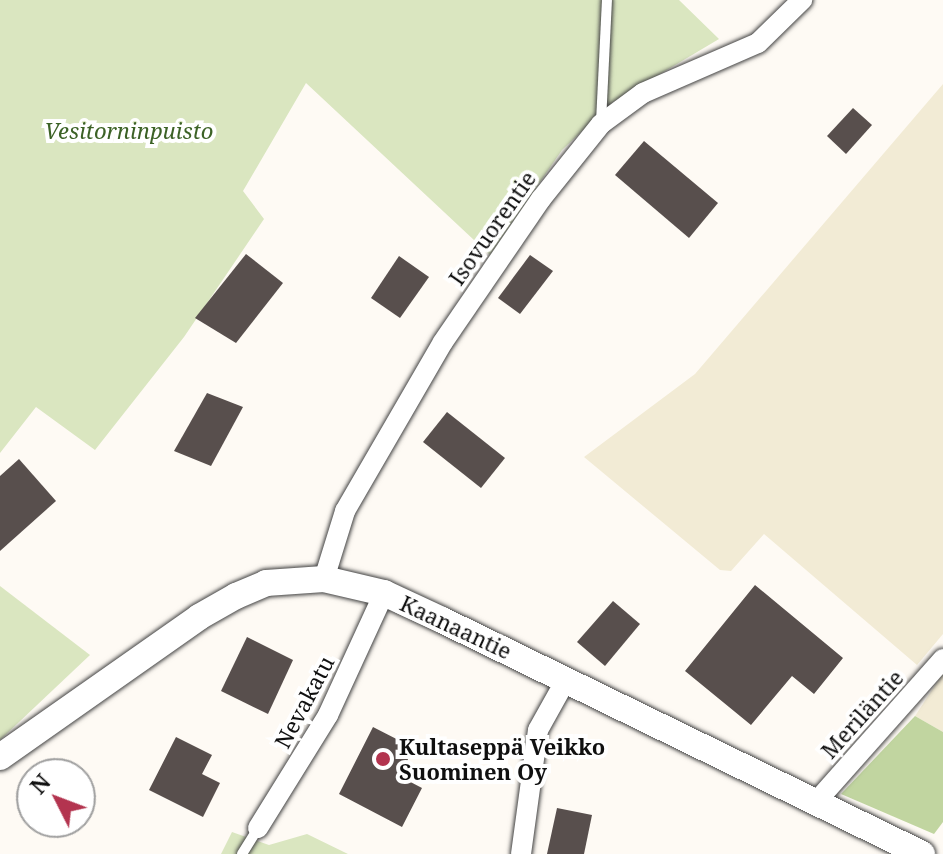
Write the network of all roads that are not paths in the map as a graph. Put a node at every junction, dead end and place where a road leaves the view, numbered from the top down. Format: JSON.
{"nodes":[{"id":1,"x":607,"y":0,"type":"edge"},
{"id":2,"x":802,"y":0,"type":"edge"},
{"id":3,"x":601,"y":124,"type":"junction"},
{"id":4,"x":324,"y":579,"type":"junction"},
{"id":5,"x":384,"y":593,"type":"junction"},
{"id":6,"x":943,"y":659,"type":"edge"},
{"id":7,"x":566,"y":680,"type":"junction"},
{"id":8,"x":0,"y":757,"type":"edge"},
{"id":9,"x":817,"y":801,"type":"junction"},
{"id":10,"x":258,"y":828,"type":"joint"},
{"id":11,"x":242,"y":854,"type":"edge"},
{"id":12,"x":521,"y":854,"type":"edge"},
{"id":13,"x":922,"y":854,"type":"edge"}],
"edges":[{"from":1,"to":3,"type":"lane"},
{"from":2,"to":3,"type":"street","name":"Isovuorentie"},
{"from":3,"to":4,"type":"street","name":"Isovuorentie"},
{"from":4,"to":5,"type":"street","name":"Kaanaantie"},
{"from":4,"to":8,"type":"street","name":"Kaanaantie"},
{"from":5,"to":7,"type":"street","name":"Kaanaantie"},
{"from":5,"to":10,"type":"street","name":"Nevakatu"},
{"from":6,"to":9,"type":"street","name":"Meriläntie"},
{"from":7,"to":9,"type":"street","name":"Kaanaantie"},
{"from":7,"to":12,"type":"street"},
{"from":9,"to":13,"type":"street","name":"Kaanaantie"},
{"from":10,"to":11,"type":"lane"}]}
